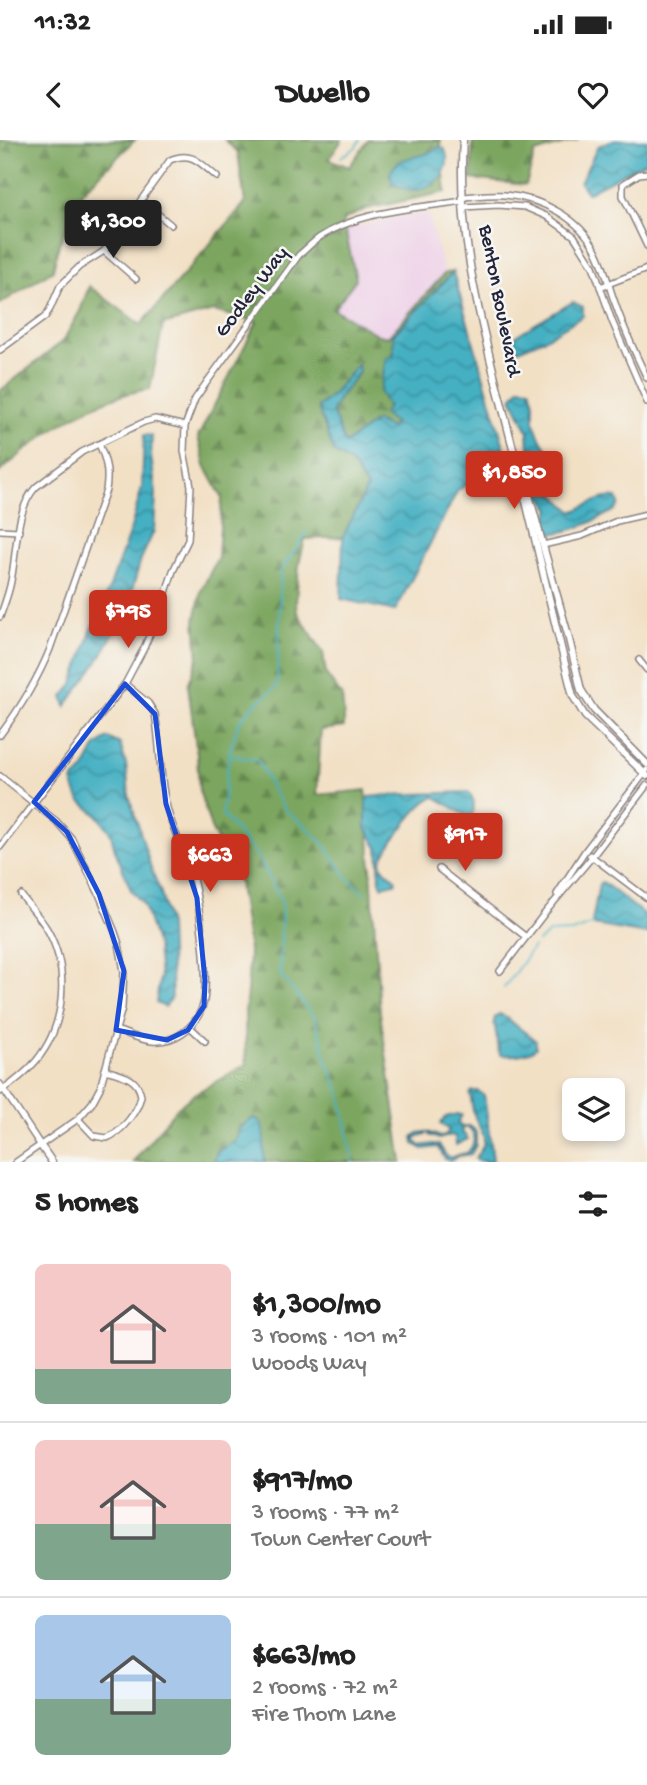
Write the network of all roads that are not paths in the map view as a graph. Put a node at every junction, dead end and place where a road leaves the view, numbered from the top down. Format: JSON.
{"nodes":[{"id":1,"x":463,"y":140,"type":"edge"},
{"id":2,"x":647,"y":173,"type":"edge"},
{"id":3,"x":217,"y":177,"type":"dead end"},
{"id":4,"x":141,"y":200,"type":"junction"},
{"id":5,"x":462,"y":202,"type":"junction"},
{"id":6,"x":556,"y":210,"type":"junction"},
{"id":7,"x":550,"y":219,"type":"junction"},
{"id":8,"x":172,"y":225,"type":"dead end"},
{"id":9,"x":647,"y":246,"type":"edge"},
{"id":10,"x":104,"y":251,"type":"junction"},
{"id":11,"x":647,"y":269,"type":"edge"},
{"id":12,"x":136,"y":279,"type":"dead end"},
{"id":13,"x":609,"y":284,"type":"junction"},
{"id":14,"x":600,"y":287,"type":"junction"},
{"id":15,"x":0,"y":350,"type":"edge"},
{"id":16,"x":647,"y":378,"type":"edge"},
{"id":17,"x":647,"y":402,"type":"edge"},
{"id":18,"x":185,"y":426,"type":"junction"},
{"id":19,"x":99,"y":444,"type":"junction"},
{"id":20,"x":518,"y":466,"type":"junction"},
{"id":21,"x":647,"y":514,"type":"edge"},
{"id":22,"x":0,"y":530,"type":"edge"},
{"id":23,"x":19,"y":531,"type":"junction"},
{"id":24,"x":543,"y":545,"type":"junction"},
{"id":25,"x":0,"y":617,"type":"edge"},
{"id":26,"x":639,"y":660,"type":"dead end"},
{"id":27,"x":647,"y":670,"type":"edge"},
{"id":28,"x":125,"y":684,"type":"junction"},
{"id":29,"x":0,"y":735,"type":"edge"},
{"id":30,"x":647,"y":764,"type":"edge"},
{"id":31,"x":646,"y":774,"type":"edge"},
{"id":32,"x":0,"y":776,"type":"edge"},
{"id":33,"x":647,"y":785,"type":"edge"},
{"id":34,"x":34,"y":802,"type":"junction"},
{"id":35,"x":0,"y":847,"type":"edge"},
{"id":36,"x":585,"y":851,"type":"junction"},
{"id":37,"x":592,"y":857,"type":"junction"},
{"id":38,"x":439,"y":869,"type":"dead end"},
{"id":39,"x":21,"y":895,"type":"dead end"},
{"id":40,"x":647,"y":898,"type":"edge"},
{"id":41,"x":544,"y":914,"type":"junction"},
{"id":42,"x":526,"y":937,"type":"junction"},
{"id":43,"x":500,"y":971,"type":"dead end"},
{"id":44,"x":190,"y":1027,"type":"junction"},
{"id":45,"x":116,"y":1030,"type":"junction"},
{"id":46,"x":205,"y":1041,"type":"dead end"},
{"id":47,"x":105,"y":1070,"type":"junction"},
{"id":48,"x":1,"y":1089,"type":"edge"},
{"id":49,"x":78,"y":1119,"type":"junction"},
{"id":50,"x":41,"y":1146,"type":"junction"},
{"id":51,"x":16,"y":1162,"type":"edge"},
{"id":52,"x":52,"y":1162,"type":"edge"}],
"edges":[{"from":1,"to":5,"type":"street","name":"Benton Boulevard"},
{"from":2,"to":9,"type":"street"},
{"from":3,"to":4,"type":"street"},
{"from":4,"to":8,"type":"street"},
{"from":4,"to":10,"type":"street"},
{"from":5,"to":6,"type":"street"},
{"from":5,"to":7,"type":"street"},
{"from":5,"to":18,"type":"street","name":"Godley Way"},
{"from":5,"to":20,"type":"street","name":"Benton Boulevard"},
{"from":6,"to":7,"type":"street"},
{"from":6,"to":13,"type":"street"},
{"from":7,"to":14,"type":"street"},
{"from":10,"to":12,"type":"street"},
{"from":10,"to":15,"type":"street"},
{"from":11,"to":13,"type":"street"},
{"from":13,"to":14,"type":"street"},
{"from":13,"to":16,"type":"street"},
{"from":14,"to":17,"type":"street"},
{"from":18,"to":19,"type":"street"},
{"from":18,"to":28,"type":"street"},
{"from":19,"to":23,"type":"street"},
{"from":19,"to":29,"type":"street"},
{"from":20,"to":24,"type":"street","name":"Benton Boulevard"},
{"from":20,"to":31,"type":"street","name":"Benton Boulevard"},
{"from":21,"to":24,"type":"street"},
{"from":22,"to":23,"type":"street"},
{"from":23,"to":25,"type":"street"},
{"from":24,"to":30,"type":"street","name":"Benton Boulevard"},
{"from":26,"to":27,"type":"street"},
{"from":28,"to":34,"type":"street"},
{"from":28,"to":44,"type":"street"},
{"from":31,"to":36,"type":"street"},
{"from":32,"to":34,"type":"street"},
{"from":33,"to":37,"type":"street"},
{"from":34,"to":35,"type":"street"},
{"from":34,"to":45,"type":"street"},
{"from":36,"to":37,"type":"street"},
{"from":36,"to":41,"type":"street"},
{"from":37,"to":40,"type":"street"},
{"from":37,"to":41,"type":"street"},
{"from":38,"to":42,"type":"street"},
{"from":39,"to":48,"type":"street"},
{"from":41,"to":42,"type":"street"},
{"from":42,"to":43,"type":"street"},
{"from":44,"to":45,"type":"street"},
{"from":44,"to":46,"type":"street"},
{"from":45,"to":47,"type":"street"},
{"from":47,"to":49,"type":"street"},
{"from":47,"to":49,"type":"street"},
{"from":48,"to":50,"type":"street"},
{"from":49,"to":50,"type":"street"},
{"from":50,"to":51,"type":"street"},
{"from":50,"to":52,"type":"street"}]}
